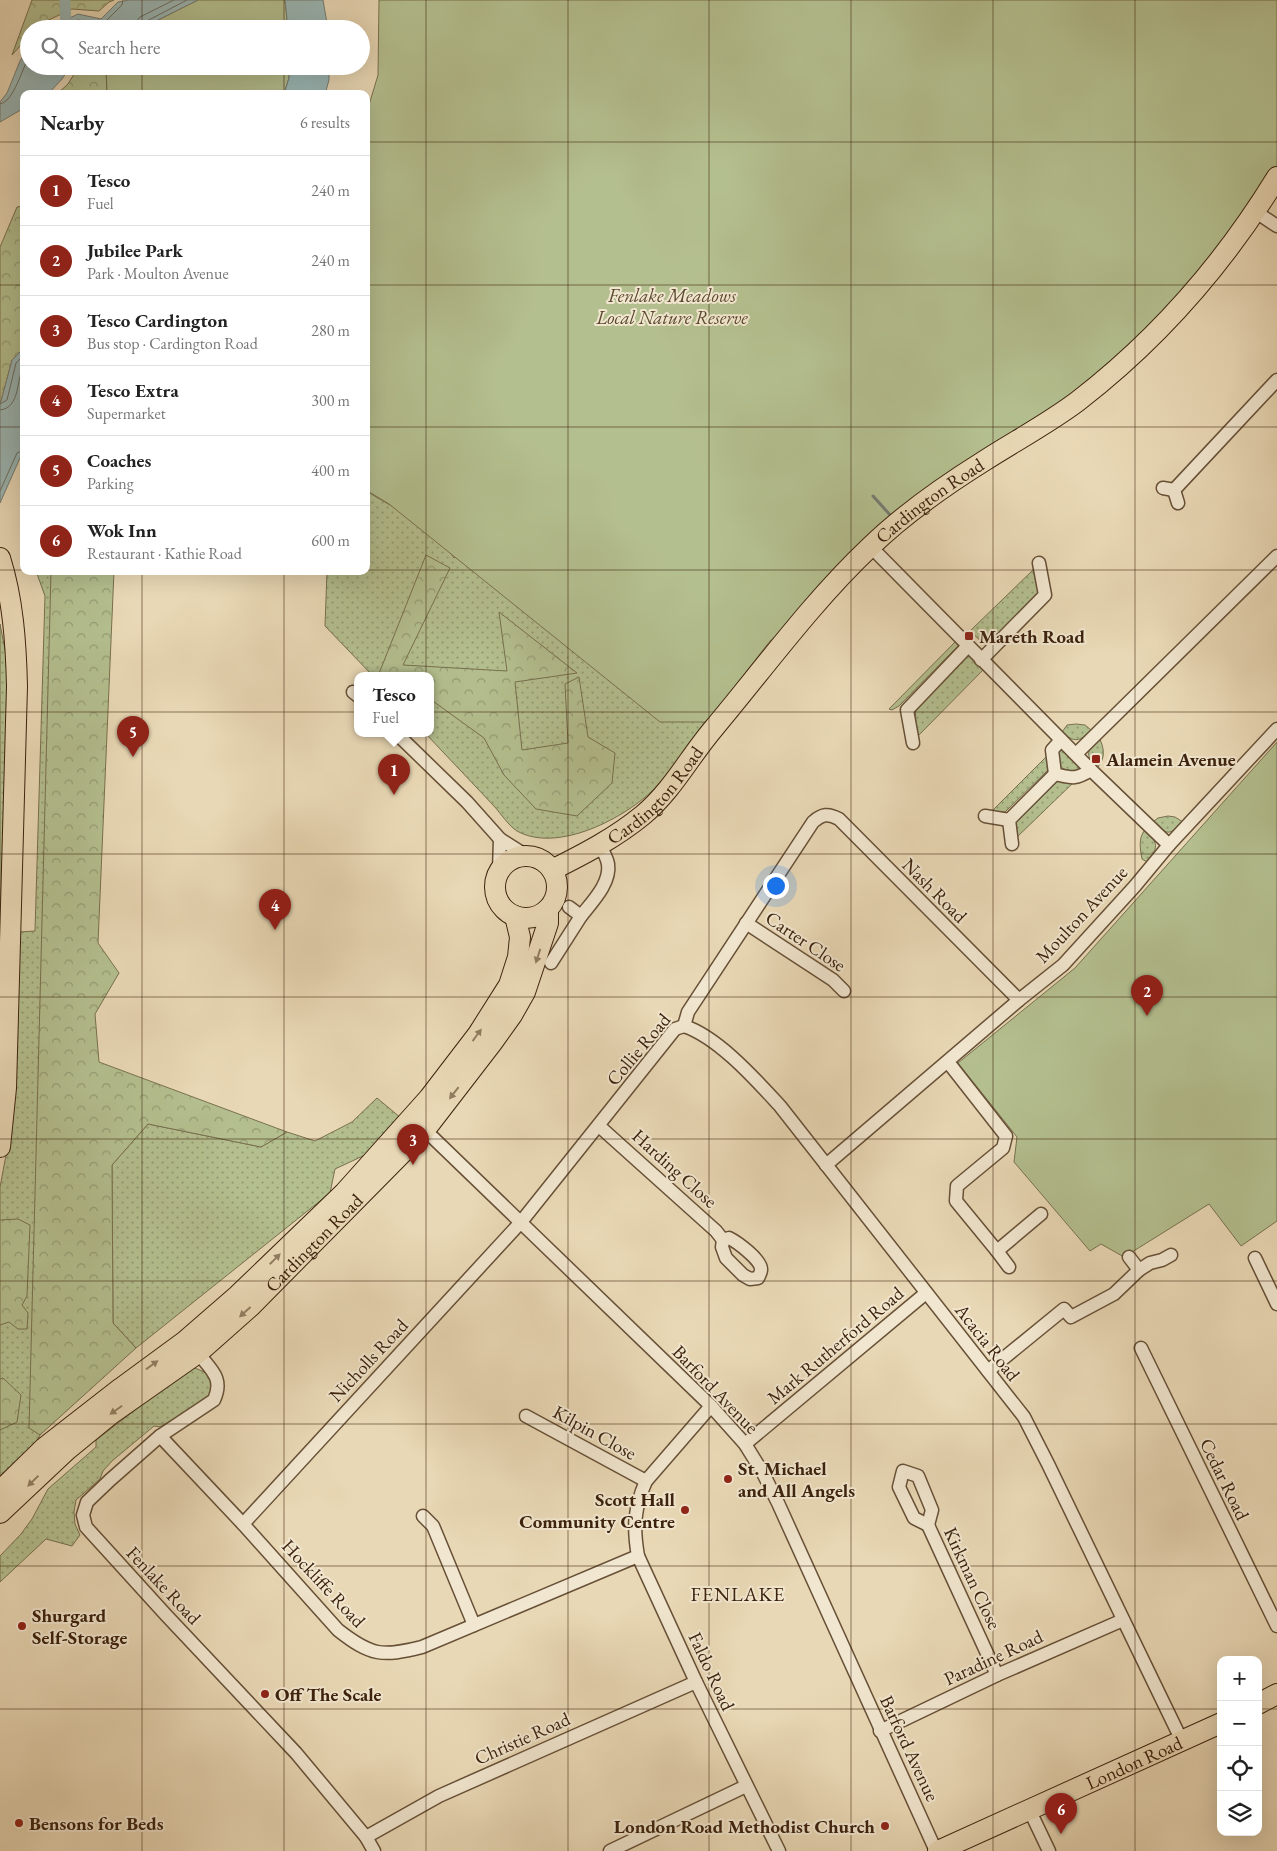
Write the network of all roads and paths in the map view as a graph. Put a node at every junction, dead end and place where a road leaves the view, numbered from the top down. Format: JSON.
{"nodes":[{"id":1,"x":1277,"y":177,"type":"edge"},
{"id":2,"x":1256,"y":212,"type":"junction"},
{"id":3,"x":1277,"y":226,"type":"edge"},
{"id":4,"x":1277,"y":380,"type":"edge"},
{"id":5,"x":1178,"y":503,"type":"dead end"},
{"id":6,"x":870,"y":546,"type":"junction"},
{"id":7,"x":1277,"y":556,"type":"edge"},
{"id":8,"x":0,"y":558,"type":"edge"},
{"id":9,"x":1039,"y":563,"type":"dead end"},
{"id":10,"x":968,"y":646,"type":"junction"},
{"id":11,"x":981,"y":660,"type":"junction"},
{"id":12,"x":1277,"y":729,"type":"edge"},
{"id":13,"x":400,"y":737,"type":"edge"},
{"id":14,"x":1061,"y":740,"type":"junction"},
{"id":15,"x":912,"y":743,"type":"dead end"},
{"id":16,"x":1076,"y":754,"type":"junction"},
{"id":17,"x":1091,"y":770,"type":"junction"},
{"id":18,"x":1054,"y":774,"type":"junction"},
{"id":19,"x":820,"y":816,"type":"joint"},
{"id":20,"x":985,"y":816,"type":"dead end"},
{"id":21,"x":1009,"y":820,"type":"junction"},
{"id":22,"x":500,"y":839,"type":"junction"},
{"id":23,"x":1012,"y":844,"type":"dead end"},
{"id":24,"x":1169,"y":845,"type":"junction"},
{"id":25,"x":600,"y":846,"type":"junction"},
{"id":26,"x":581,"y":855,"type":"junction"},
{"id":27,"x":530,"y":857,"type":"junction"},
{"id":28,"x":552,"y":870,"type":"junction"},
{"id":29,"x":499,"y":871,"type":"junction"},
{"id":30,"x":569,"y":907,"type":"dead end"},
{"id":31,"x":548,"y":909,"type":"junction"},
{"id":32,"x":515,"y":916,"type":"junction"},
{"id":33,"x":581,"y":916,"type":"junction"},
{"id":34,"x":746,"y":923,"type":"junction"},
{"id":35,"x":551,"y":963,"type":"dead end"},
{"id":36,"x":844,"y":991,"type":"dead end"},
{"id":37,"x":1019,"y":1000,"type":"junction"},
{"id":38,"x":684,"y":1026,"type":"junction"},
{"id":39,"x":948,"y":1062,"type":"junction"},
{"id":40,"x":599,"y":1126,"type":"junction"},
{"id":41,"x":425,"y":1130,"type":"junction"},
{"id":42,"x":0,"y":1147,"type":"edge"},
{"id":43,"x":826,"y":1165,"type":"junction"},
{"id":44,"x":1041,"y":1214,"type":"dead end"},
{"id":45,"x":521,"y":1222,"type":"junction"},
{"id":46,"x":723,"y":1240,"type":"dead end"},
{"id":47,"x":997,"y":1251,"type":"junction"},
{"id":48,"x":1171,"y":1255,"type":"dead end"},
{"id":49,"x":1129,"y":1257,"type":"dead end"},
{"id":50,"x":1255,"y":1258,"type":"dead end"},
{"id":51,"x":1009,"y":1267,"type":"dead end"},
{"id":52,"x":1140,"y":1270,"type":"junction"},
{"id":53,"x":926,"y":1293,"type":"junction"},
{"id":54,"x":1277,"y":1304,"type":"edge"},
{"id":55,"x":1141,"y":1348,"type":"dead end"},
{"id":56,"x":198,"y":1354,"type":"junction"},
{"id":57,"x":988,"y":1371,"type":"junction"},
{"id":58,"x":711,"y":1406,"type":"junction"},
{"id":59,"x":526,"y":1416,"type":"dead end"},
{"id":60,"x":160,"y":1436,"type":"junction"},
{"id":61,"x":745,"y":1444,"type":"junction"},
{"id":62,"x":646,"y":1482,"type":"junction"},
{"id":63,"x":0,"y":1491,"type":"edge"},
{"id":64,"x":0,"y":1513,"type":"edge"},
{"id":65,"x":423,"y":1516,"type":"dead end"},
{"id":66,"x":243,"y":1524,"type":"junction"},
{"id":67,"x":928,"y":1525,"type":"dead end"},
{"id":68,"x":638,"y":1556,"type":"junction"},
{"id":69,"x":1123,"y":1620,"type":"junction"},
{"id":70,"x":474,"y":1625,"type":"junction"},
{"id":71,"x":1277,"y":1626,"type":"edge"},
{"id":72,"x":997,"y":1675,"type":"junction"},
{"id":73,"x":696,"y":1682,"type":"junction"},
{"id":74,"x":1277,"y":1694,"type":"edge"},
{"id":75,"x":1262,"y":1702,"type":"edge"},
{"id":76,"x":1217,"y":1725,"type":"edge"},
{"id":77,"x":880,"y":1731,"type":"junction"},
{"id":78,"x":1182,"y":1741,"type":"junction"},
{"id":79,"x":746,"y":1786,"type":"junction"},
{"id":80,"x":1029,"y":1809,"type":"junction"},
{"id":81,"x":366,"y":1837,"type":"junction"},
{"id":82,"x":374,"y":1851,"type":"edge"},
{"id":83,"x":610,"y":1851,"type":"edge"},
{"id":84,"x":779,"y":1851,"type":"edge"},
{"id":85,"x":937,"y":1851,"type":"edge"},
{"id":86,"x":1049,"y":1851,"type":"edge"}],
"edges":[{"from":1,"to":2,"type":"main road","name":"Cardington Road"},
{"from":2,"to":3,"type":"street"},
{"from":2,"to":6,"type":"main road","name":"Cardington Road"},
{"from":4,"to":5,"type":"street"},
{"from":6,"to":10,"type":"street"},
{"from":6,"to":25,"type":"main road","name":"Cardington Road"},
{"from":7,"to":16,"type":"street"},
{"from":8,"to":42,"type":"main road"},
{"from":9,"to":11,"type":"street"},
{"from":10,"to":11,"type":"street"},
{"from":10,"to":15,"type":"street"},
{"from":11,"to":14,"type":"street"},
{"from":12,"to":24,"type":"street","name":"Moulton Avenue"},
{"from":13,"to":22,"type":"street"},
{"from":14,"to":16,"type":"street"},
{"from":14,"to":18,"type":"street"},
{"from":16,"to":17,"type":"street"},
{"from":17,"to":18,"type":"street"},
{"from":17,"to":24,"type":"street"},
{"from":18,"to":21,"type":"street"},
{"from":19,"to":34,"type":"street","name":"Collie Road"},
{"from":19,"to":37,"type":"street","name":"Nash Road"},
{"from":20,"to":21,"type":"street"},
{"from":21,"to":23,"type":"street"},
{"from":22,"to":27,"type":"street"},
{"from":22,"to":29,"type":"street"},
{"from":24,"to":37,"type":"street","name":"Moulton Avenue"},
{"from":25,"to":26,"type":"main road","name":"Cardington Road"},
{"from":25,"to":33,"type":"street","name":"Cardington Road"},
{"from":26,"to":27,"type":"main road","name":"Cardington Road"},
{"from":26,"to":28,"type":"main road","name":"Cardington Road"},
{"from":27,"to":28,"type":"main road"},
{"from":27,"to":29,"type":"main road"},
{"from":28,"to":31,"type":"main road"},
{"from":29,"to":32,"type":"main road"},
{"from":30,"to":33,"type":"street"},
{"from":31,"to":32,"type":"main road"},
{"from":31,"to":41,"type":"main road","name":"Cardington Road","one_way":true},
{"from":63,"to":32,"type":"main road","name":"Cardington Road","one_way":true},
{"from":33,"to":35,"type":"street","name":"Cardington Road"},
{"from":34,"to":36,"type":"street","name":"Carter Close"},
{"from":34,"to":38,"type":"street","name":"Collie Road"},
{"from":37,"to":39,"type":"street","name":"Moulton Avenue"},
{"from":38,"to":40,"type":"street","name":"Collie Road"},
{"from":38,"to":43,"type":"street","name":"Acacia Road"},
{"from":39,"to":43,"type":"street","name":"Moulton Avenue"},
{"from":39,"to":47,"type":"street"},
{"from":40,"to":45,"type":"street","name":"Collie Road"},
{"from":40,"to":46,"type":"street","name":"Harding Close"},
{"from":41,"to":45,"type":"street","name":"Barford Avenue"},
{"from":41,"to":56,"type":"main road","name":"Cardington Road","one_way":true},
{"from":43,"to":53,"type":"street","name":"Acacia Road"},
{"from":44,"to":47,"type":"street"},
{"from":45,"to":58,"type":"street","name":"Barford Avenue"},
{"from":45,"to":66,"type":"street","name":"Nicholls Road"},
{"from":47,"to":51,"type":"street"},
{"from":48,"to":52,"type":"street"},
{"from":49,"to":52,"type":"street"},
{"from":50,"to":54,"type":"street"},
{"from":52,"to":57,"type":"street"},
{"from":53,"to":57,"type":"street","name":"Acacia Road"},
{"from":53,"to":61,"type":"street","name":"Mark Rutherford Road"},
{"from":55,"to":71,"type":"street","name":"Cedar Road"},
{"from":56,"to":60,"type":"street","name":"Fenlake Road"},
{"from":56,"to":64,"type":"main road","name":"Cardington Road","one_way":true},
{"from":57,"to":69,"type":"street","name":"Acacia Road"},
{"from":58,"to":61,"type":"street","name":"Barford Avenue"},
{"from":58,"to":62,"type":"street","name":"Faldo Road"},
{"from":59,"to":62,"type":"street","name":"Kilpin Close"},
{"from":60,"to":66,"type":"street","name":"Hockliffe Road"},
{"from":60,"to":81,"type":"street","name":"Fenlake Road"},
{"from":61,"to":77,"type":"street","name":"Barford Avenue"},
{"from":62,"to":68,"type":"street","name":"Faldo Road"},
{"from":65,"to":70,"type":"street"},
{"from":66,"to":70,"type":"street","name":"Hockliffe Road"},
{"from":67,"to":72,"type":"street","name":"Kirkman Close"},
{"from":68,"to":70,"type":"street","name":"Hockliffe Road"},
{"from":68,"to":73,"type":"street","name":"Faldo Road"},
{"from":69,"to":72,"type":"street","name":"Paradine Road"},
{"from":69,"to":78,"type":"street","name":"Acacia Road"},
{"from":72,"to":77,"type":"street","name":"Paradine Road"},
{"from":73,"to":79,"type":"street","name":"Faldo Road"},
{"from":73,"to":81,"type":"street","name":"Christie Road"},
{"from":74,"to":75,"type":"main road"},
{"from":76,"to":78,"type":"main road","name":"London Road"},
{"from":77,"to":85,"type":"street","name":"Barford Avenue"},
{"from":78,"to":80,"type":"main road","name":"London Road"},
{"from":79,"to":83,"type":"street"},
{"from":79,"to":84,"type":"street","name":"Faldo Road"},
{"from":80,"to":85,"type":"main road","name":"London Road"},
{"from":80,"to":86,"type":"street"},
{"from":81,"to":82,"type":"street","name":"Fenlake Road"}]}
